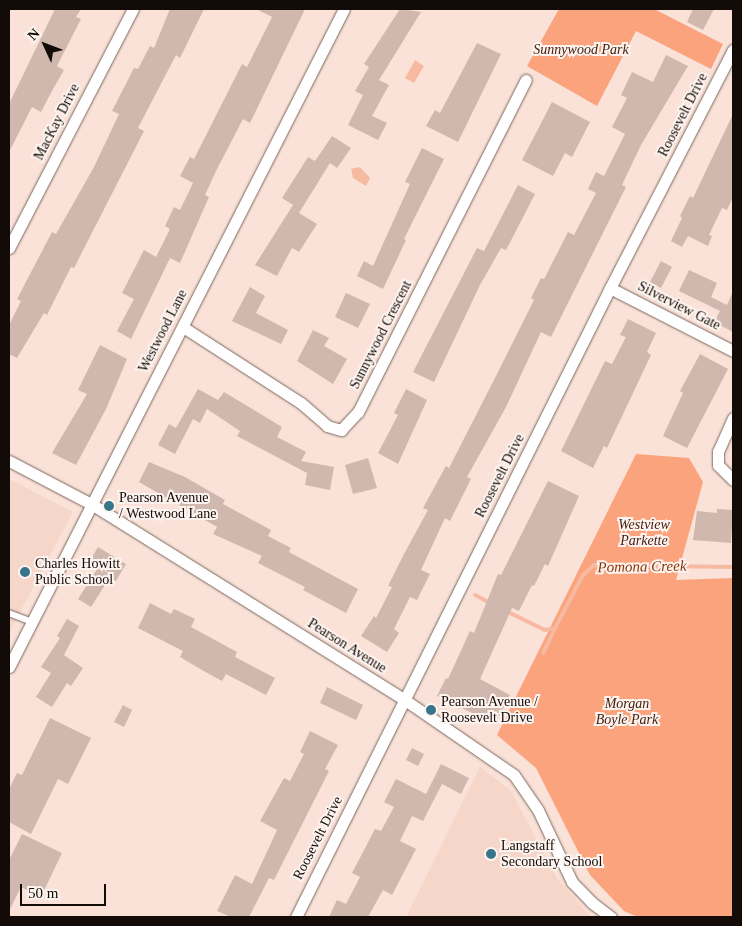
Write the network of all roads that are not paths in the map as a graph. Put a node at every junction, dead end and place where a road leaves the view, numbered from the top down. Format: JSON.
{"nodes":[{"id":1,"x":132,"y":9,"type":"edge"},
{"id":2,"x":344,"y":9,"type":"edge"},
{"id":3,"x":733,"y":50,"type":"edge"},
{"id":4,"x":526,"y":80,"type":"dead end"},
{"id":5,"x":9,"y":248,"type":"edge"},
{"id":6,"x":610,"y":288,"type":"junction"},
{"id":7,"x":182,"y":327,"type":"junction"},
{"id":8,"x":733,"y":351,"type":"edge"},
{"id":9,"x":733,"y":418,"type":"edge"},
{"id":10,"x":9,"y":461,"type":"edge"},
{"id":11,"x":733,"y":480,"type":"edge"},
{"id":12,"x":93,"y":505,"type":"junction"},
{"id":13,"x":9,"y":613,"type":"edge"},
{"id":14,"x":32,"y":622,"type":"junction"},
{"id":15,"x":9,"y":667,"type":"edge"},
{"id":16,"x":405,"y":700,"type":"junction"},
{"id":17,"x":296,"y":917,"type":"edge"},
{"id":18,"x":611,"y":917,"type":"edge"}],
"edges":[{"from":1,"to":5,"type":"street","name":"MacKay Drive"},
{"from":2,"to":7,"type":"street","name":"Westwood Lane"},
{"from":3,"to":6,"type":"street","name":"Roosevelt Drive"},
{"from":4,"to":7,"type":"street","name":"Sunnywood Crescent"},
{"from":6,"to":8,"type":"street","name":"Silverview Gate"},
{"from":6,"to":16,"type":"street","name":"Roosevelt Drive"},
{"from":7,"to":12,"type":"street","name":"Westwood Lane"},
{"from":9,"to":11,"type":"street"},
{"from":10,"to":12,"type":"street","name":"Pearson Avenue"},
{"from":12,"to":14,"type":"street","name":"Westwood Lane"},
{"from":12,"to":16,"type":"street","name":"Pearson Avenue"},
{"from":13,"to":14,"type":"lane"},
{"from":14,"to":15,"type":"street","name":"Westwood Lane"},
{"from":16,"to":17,"type":"street","name":"Roosevelt Drive"},
{"from":16,"to":18,"type":"street","name":"Pearson Avenue"}]}
